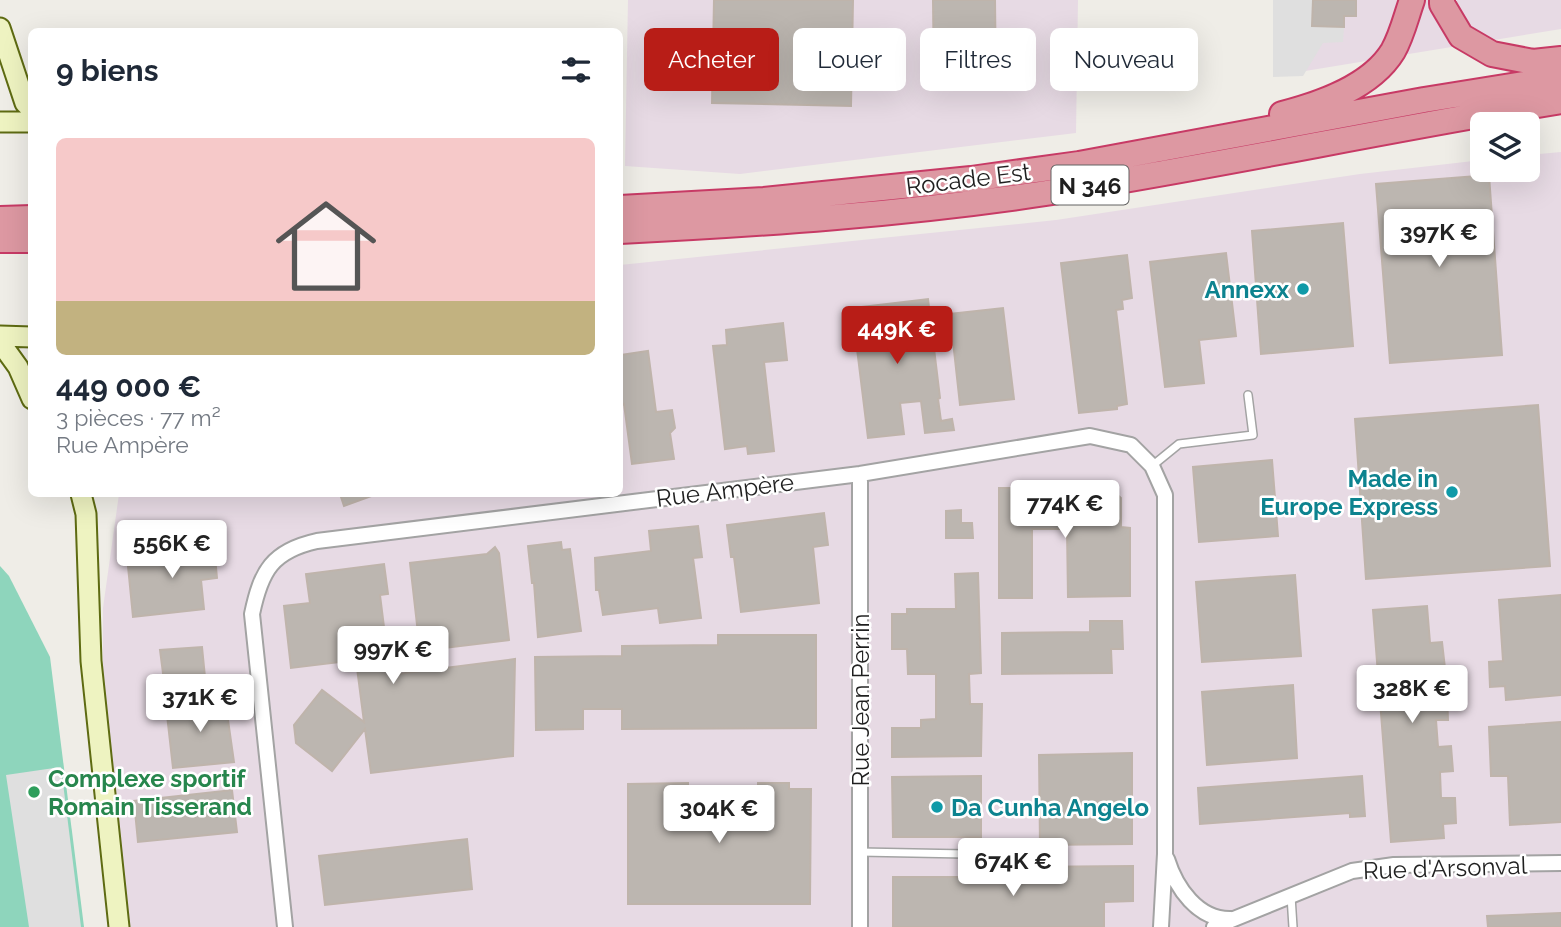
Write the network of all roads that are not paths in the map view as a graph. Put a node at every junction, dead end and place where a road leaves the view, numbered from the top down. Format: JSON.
{"nodes":[{"id":1,"x":1412,"y":0,"type":"edge"},
{"id":2,"x":1442,"y":0,"type":"edge"},
{"id":3,"x":0,"y":28,"type":"edge"},
{"id":4,"x":1561,"y":59,"type":"edge"},
{"id":5,"x":1561,"y":78,"type":"edge"},
{"id":6,"x":1561,"y":102,"type":"edge"},
{"id":7,"x":28,"y":106,"type":"edge"},
{"id":8,"x":1561,"y":117,"type":"edge"},
{"id":9,"x":1540,"y":120,"type":"edge"},
{"id":10,"x":0,"y":122,"type":"edge"},
{"id":11,"x":28,"y":122,"type":"edge"},
{"id":12,"x":1470,"y":131,"type":"edge"},
{"id":13,"x":1230,"y":137,"type":"junction"},
{"id":14,"x":1273,"y":153,"type":"junction"},
{"id":15,"x":627,"y":204,"type":"edge"},
{"id":16,"x":28,"y":218,"type":"edge"},
{"id":17,"x":0,"y":219,"type":"edge"},
{"id":18,"x":704,"y":227,"type":"junction"},
{"id":19,"x":623,"y":231,"type":"edge"},
{"id":20,"x":0,"y":240,"type":"edge"},
{"id":21,"x":28,"y":240,"type":"edge"},
{"id":22,"x":623,"y":244,"type":"edge"},
{"id":23,"x":0,"y":336,"type":"edge"},
{"id":24,"x":28,"y":337,"type":"edge"},
{"id":25,"x":0,"y":342,"type":"edge"},
{"id":26,"x":28,"y":390,"type":"edge"},
{"id":27,"x":1248,"y":395,"type":"dead end"},
{"id":28,"x":1152,"y":466,"type":"junction"},
{"id":29,"x":860,"y":474,"type":"junction"},
{"id":30,"x":69,"y":497,"type":"edge"},
{"id":31,"x":82,"y":497,"type":"edge"},
{"id":32,"x":88,"y":575,"type":"junction"},
{"id":33,"x":860,"y":852,"type":"junction"},
{"id":34,"x":1165,"y":854,"type":"junction"},
{"id":35,"x":966,"y":855,"type":"dead end"},
{"id":36,"x":1561,"y":863,"type":"edge"},
{"id":37,"x":1290,"y":896,"type":"junction"},
{"id":38,"x":1234,"y":919,"type":"junction"},
{"id":39,"x":119,"y":927,"type":"edge"},
{"id":40,"x":285,"y":927,"type":"edge"},
{"id":41,"x":860,"y":927,"type":"edge"},
{"id":42,"x":1161,"y":927,"type":"edge"},
{"id":43,"x":1214,"y":927,"type":"edge"},
{"id":44,"x":1293,"y":927,"type":"edge"}],
"edges":[{"from":1,"to":13,"type":"highway"},
{"from":2,"to":4,"type":"highway"},
{"from":3,"to":7,"type":"main road"},
{"from":5,"to":13,"type":"highway","name":"Rocade Est","number":"N 346"},
{"from":6,"to":14,"type":"highway","name":"Rocade Est","number":"N 346"},
{"from":8,"to":9,"type":"highway"},
{"from":10,"to":11,"type":"main road"},
{"from":12,"to":14,"type":"highway"},
{"from":13,"to":15,"type":"highway","name":"Rocade Est","number":"N 346"},
{"from":14,"to":18,"type":"highway","name":"Rocade Est","number":"N 346"},
{"from":16,"to":17,"type":"highway"},
{"from":18,"to":19,"type":"highway","name":"Rocade Est","number":"N 346"},
{"from":18,"to":22,"type":"highway"},
{"from":20,"to":21,"type":"highway"},
{"from":23,"to":24,"type":"main road"},
{"from":25,"to":26,"type":"main road"},
{"from":27,"to":28,"type":"lane"},
{"from":28,"to":29,"type":"street","name":"Rue Ampère"},
{"from":28,"to":34,"type":"street","name":"Rue Ampère"},
{"from":29,"to":33,"type":"street","name":"Rue Jean Perrin"},
{"from":29,"to":40,"type":"street","name":"Rue Ampère"},
{"from":30,"to":32,"type":"main road"},
{"from":31,"to":32,"type":"main road"},
{"from":32,"to":39,"type":"main road"},
{"from":33,"to":35,"type":"lane"},
{"from":33,"to":41,"type":"street","name":"Rue Jean Perrin"},
{"from":34,"to":38,"type":"street","name":"Rue Ampère"},
{"from":34,"to":42,"type":"street","name":"Rue Ampère"},
{"from":36,"to":37,"type":"street","name":"Rue d'Arsonval"},
{"from":37,"to":38,"type":"street","name":"Rue d'Arsonval"},
{"from":37,"to":44,"type":"lane"},
{"from":38,"to":43,"type":"street","name":"Rue d'Arsonval"}]}
